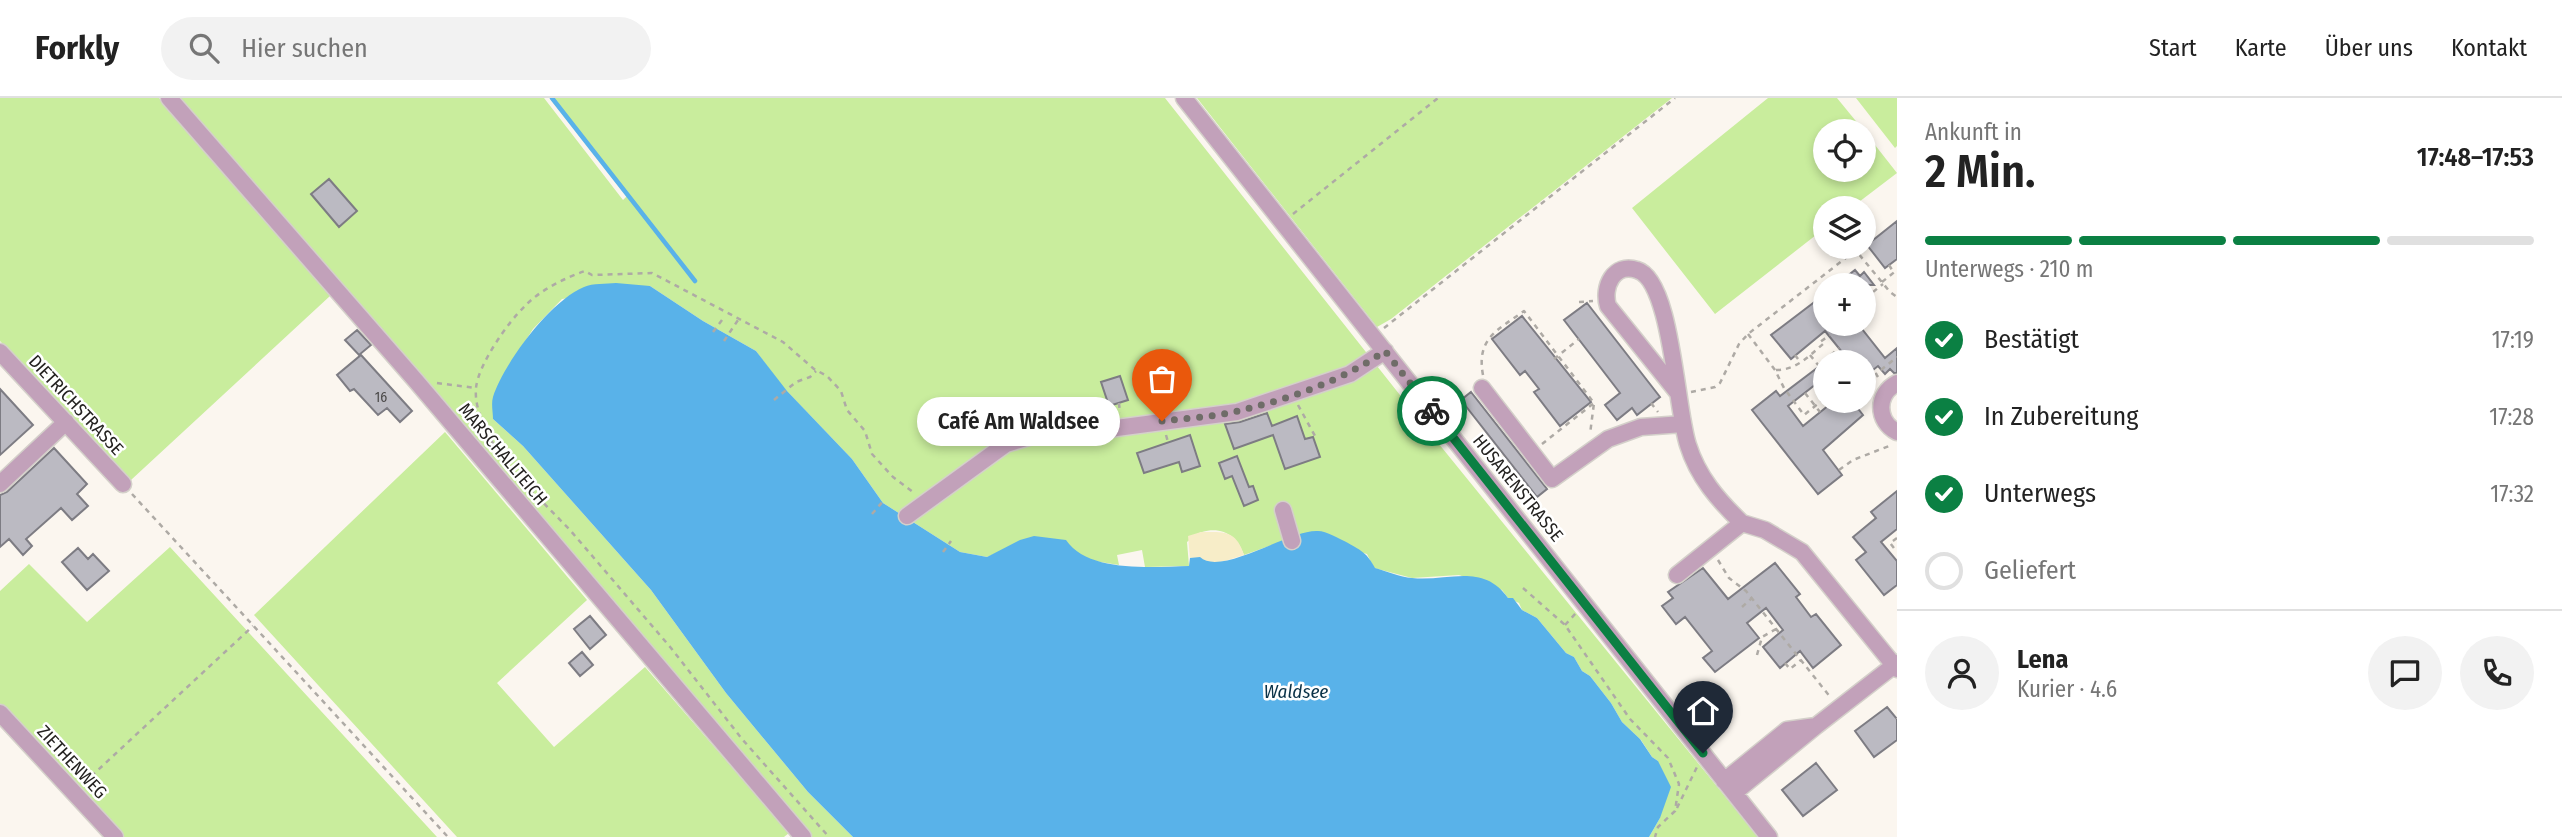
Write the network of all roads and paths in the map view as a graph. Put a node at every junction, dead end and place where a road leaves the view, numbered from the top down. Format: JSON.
{"nodes":[{"id":1,"x":169,"y":98,"type":"edge"},
{"id":2,"x":1184,"y":98,"type":"edge"},
{"id":3,"x":1438,"y":98,"type":"edge"},
{"id":4,"x":1675,"y":98,"type":"edge"},
{"id":5,"x":1283,"y":222,"type":"junction"},
{"id":6,"x":1842,"y":259,"type":"edge"},
{"id":7,"x":1862,"y":259,"type":"edge"},
{"id":8,"x":1889,"y":265,"type":"dead end"},
{"id":9,"x":1895,"y":271,"type":"edge"},
{"id":10,"x":1882,"y":283,"type":"junction"},
{"id":11,"x":1876,"y":289,"type":"edge"},
{"id":12,"x":1897,"y":297,"type":"edge"},
{"id":13,"x":738,"y":319,"type":"junction"},
{"id":14,"x":722,"y":320,"type":"dead end"},
{"id":15,"x":1387,"y":326,"type":"dead end"},
{"id":16,"x":713,"y":332,"type":"dead end"},
{"id":17,"x":1748,"y":334,"type":"junction"},
{"id":18,"x":1829,"y":336,"type":"edge"},
{"id":19,"x":1816,"y":338,"type":"dead end"},
{"id":20,"x":1579,"y":339,"type":"dead end"},
{"id":21,"x":724,"y":341,"type":"dead end"},
{"id":22,"x":1821,"y":342,"type":"junction"},
{"id":23,"x":1839,"y":348,"type":"dead end"},
{"id":24,"x":1837,"y":350,"type":"edge"},
{"id":25,"x":1385,"y":351,"type":"junction"},
{"id":26,"x":0,"y":352,"type":"edge"},
{"id":27,"x":1558,"y":355,"type":"junction"},
{"id":28,"x":1795,"y":355,"type":"dead end"},
{"id":29,"x":1810,"y":355,"type":"junction"},
{"id":30,"x":1897,"y":357,"type":"edge"},
{"id":31,"x":1554,"y":359,"type":"dead end"},
{"id":32,"x":1813,"y":359,"type":"edge"},
{"id":33,"x":1801,"y":363,"type":"junction"},
{"id":34,"x":1775,"y":370,"type":"junction"},
{"id":35,"x":817,"y":371,"type":"junction"},
{"id":36,"x":416,"y":381,"type":"junction"},
{"id":37,"x":1892,"y":386,"type":"edge"},
{"id":38,"x":476,"y":388,"type":"junction"},
{"id":39,"x":1482,"y":388,"type":"joint"},
{"id":40,"x":1678,"y":393,"type":"junction"},
{"id":41,"x":1805,"y":393,"type":"dead end"},
{"id":42,"x":774,"y":400,"type":"dead end"},
{"id":43,"x":1594,"y":403,"type":"junction"},
{"id":44,"x":1813,"y":403,"type":"edge"},
{"id":45,"x":1813,"y":408,"type":"edge"},
{"id":46,"x":1303,"y":413,"type":"dead end"},
{"id":47,"x":66,"y":422,"type":"junction"},
{"id":48,"x":1683,"y":424,"type":"junction"},
{"id":49,"x":1315,"y":436,"type":"dead end"},
{"id":50,"x":1895,"y":438,"type":"edge"},
{"id":51,"x":1591,"y":451,"type":"junction"},
{"id":52,"x":1532,"y":452,"type":"junction"},
{"id":53,"x":501,"y":458,"type":"dead end"},
{"id":54,"x":1839,"y":470,"type":"dead end"},
{"id":55,"x":517,"y":476,"type":"dead end"},
{"id":56,"x":0,"y":484,"type":"edge"},
{"id":57,"x":123,"y":484,"type":"joint"},
{"id":58,"x":932,"y":496,"type":"junction"},
{"id":59,"x":885,"y":499,"type":"dead end"},
{"id":60,"x":1283,"y":510,"type":"dead end"},
{"id":61,"x":872,"y":514,"type":"dead end"},
{"id":62,"x":907,"y":516,"type":"dead end"},
{"id":63,"x":1742,"y":523,"type":"junction"},
{"id":64,"x":1897,"y":538,"type":"edge"},
{"id":65,"x":951,"y":541,"type":"dead end"},
{"id":66,"x":1292,"y":541,"type":"dead end"},
{"id":67,"x":1892,"y":545,"type":"junction"},
{"id":68,"x":1710,"y":548,"type":"junction"},
{"id":69,"x":1888,"y":549,"type":"dead end"},
{"id":70,"x":943,"y":552,"type":"dead end"},
{"id":71,"x":1897,"y":552,"type":"edge"},
{"id":72,"x":1678,"y":575,"type":"dead end"},
{"id":73,"x":1523,"y":588,"type":"dead end"},
{"id":74,"x":1752,"y":598,"type":"junction"},
{"id":75,"x":1742,"y":607,"type":"dead end"},
{"id":76,"x":253,"y":626,"type":"junction"},
{"id":77,"x":1779,"y":629,"type":"junction"},
{"id":78,"x":1757,"y":655,"type":"dead end"},
{"id":79,"x":1801,"y":660,"type":"junction"},
{"id":80,"x":1785,"y":663,"type":"dead end"},
{"id":81,"x":1896,"y":666,"type":"edge"},
{"id":82,"x":1839,"y":708,"type":"junction"},
{"id":83,"x":0,"y":713,"type":"edge"},
{"id":84,"x":1703,"y":753,"type":"junction"},
{"id":85,"x":1729,"y":787,"type":"junction"},
{"id":86,"x":74,"y":793,"type":"junction"},
{"id":87,"x":1675,"y":811,"type":"junction"},
{"id":88,"x":115,"y":837,"type":"edge"},
{"id":89,"x":448,"y":837,"type":"edge"},
{"id":90,"x":803,"y":837,"type":"edge"},
{"id":91,"x":829,"y":837,"type":"edge"},
{"id":92,"x":1655,"y":837,"type":"edge"},
{"id":93,"x":1769,"y":837,"type":"edge"}],
"edges":[{"from":1,"to":36,"type":"street","name":"MARSCHALLTEICH"},
{"from":2,"to":5,"type":"street","name":"HUSARENSTRASSE"},
{"from":3,"to":5,"type":"path"},
{"from":4,"to":15,"type":"path"},
{"from":5,"to":25,"type":"street","name":"HUSARENSTRASSE"},
{"from":6,"to":17,"type":"path"},
{"from":7,"to":10,"type":"path"},
{"from":8,"to":9,"type":"path"},
{"from":9,"to":10,"type":"path"},
{"from":10,"to":11,"type":"path"},
{"from":10,"to":12,"type":"path"},
{"from":13,"to":21,"type":"path"},
{"from":13,"to":35,"type":"path"},
{"from":13,"to":38,"type":"path"},
{"from":14,"to":16,"type":"path"},
{"from":17,"to":34,"type":"path"},
{"from":17,"to":40,"type":"path"},
{"from":18,"to":22,"type":"path"},
{"from":19,"to":22,"type":"path"},
{"from":20,"to":27,"type":"path"},
{"from":22,"to":29,"type":"path"},
{"from":23,"to":24,"type":"path"},
{"from":25,"to":58,"type":"street"},
{"from":25,"to":84,"type":"street","name":"HUSARENSTRASSE"},
{"from":26,"to":47,"type":"street","name":"DIETRICHSTRASSE"},
{"from":27,"to":31,"type":"path"},
{"from":27,"to":39,"type":"path"},
{"from":27,"to":43,"type":"path"},
{"from":28,"to":33,"type":"path"},
{"from":29,"to":32,"type":"path"},
{"from":29,"to":33,"type":"path"},
{"from":30,"to":37,"type":"path"},
{"from":33,"to":34,"type":"path"},
{"from":34,"to":45,"type":"path"},
{"from":35,"to":42,"type":"path"},
{"from":35,"to":58,"type":"path"},
{"from":36,"to":38,"type":"path"},
{"from":36,"to":90,"type":"street","name":"MARSCHALLTEICH"},
{"from":37,"to":50,"type":"street"},
{"from":38,"to":53,"type":"path"},
{"from":39,"to":52,"type":"street"},
{"from":40,"to":40,"type":"street"},
{"from":40,"to":48,"type":"street"},
{"from":41,"to":44,"type":"path"},
{"from":43,"to":51,"type":"path"},
{"from":43,"to":52,"type":"path"},
{"from":46,"to":49,"type":"path"},
{"from":47,"to":56,"type":"street"},
{"from":47,"to":57,"type":"street","name":"DIETRICHSTRASSE"},
{"from":48,"to":51,"type":"street"},
{"from":48,"to":63,"type":"street"},
{"from":50,"to":54,"type":"path"},
{"from":51,"to":52,"type":"street"},
{"from":55,"to":91,"type":"path"},
{"from":57,"to":76,"type":"path"},
{"from":58,"to":62,"type":"street"},
{"from":59,"to":61,"type":"path"},
{"from":60,"to":66,"type":"street"},
{"from":63,"to":68,"type":"street"},
{"from":63,"to":81,"type":"street"},
{"from":64,"to":67,"type":"path"},
{"from":65,"to":70,"type":"path"},
{"from":67,"to":69,"type":"path"},
{"from":67,"to":71,"type":"path"},
{"from":68,"to":72,"type":"street"},
{"from":68,"to":74,"type":"path"},
{"from":73,"to":87,"type":"path"},
{"from":74,"to":75,"type":"path"},
{"from":74,"to":77,"type":"path"},
{"from":76,"to":86,"type":"path"},
{"from":76,"to":89,"type":"path"},
{"from":77,"to":78,"type":"path"},
{"from":77,"to":79,"type":"path"},
{"from":79,"to":80,"type":"path"},
{"from":79,"to":82,"type":"path"},
{"from":81,"to":82,"type":"street"},
{"from":82,"to":85,"type":"street"},
{"from":83,"to":86,"type":"street","name":"ZIETHENWEG"},
{"from":84,"to":85,"type":"street","name":"HUSARENSTRASSE"},
{"from":84,"to":87,"type":"path"},
{"from":85,"to":93,"type":"street","name":"HUSARENSTRASSE"},
{"from":86,"to":88,"type":"street","name":"ZIETHENWEG"},
{"from":87,"to":92,"type":"path"}]}
